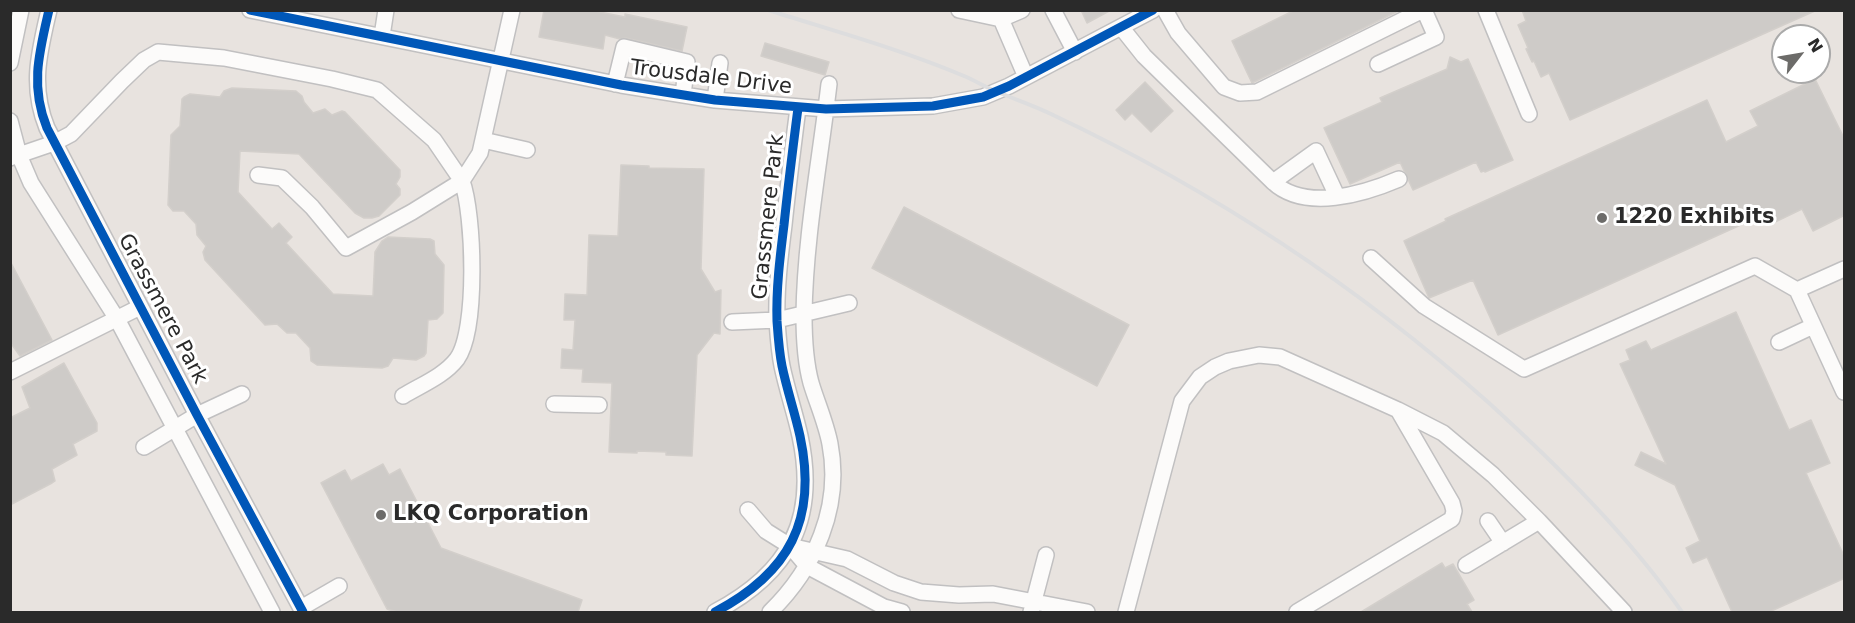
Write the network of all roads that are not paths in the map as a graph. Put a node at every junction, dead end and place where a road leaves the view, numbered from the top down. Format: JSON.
{"nodes":[{"id":1,"x":21,"y":10,"type":"edge"},
{"id":2,"x":49,"y":10,"type":"edge"},
{"id":3,"x":250,"y":10,"type":"edge"},
{"id":4,"x":386,"y":10,"type":"edge"},
{"id":5,"x":512,"y":10,"type":"edge"},
{"id":6,"x":959,"y":10,"type":"edge"},
{"id":7,"x":1022,"y":10,"type":"edge"},
{"id":8,"x":1053,"y":10,"type":"edge"},
{"id":9,"x":1153,"y":10,"type":"edge"},
{"id":10,"x":1165,"y":10,"type":"edge"},
{"id":11,"x":1423,"y":10,"type":"edge"},
{"id":12,"x":1486,"y":10,"type":"edge"},
{"id":13,"x":1001,"y":19,"type":"junction"},
{"id":14,"x":1121,"y":27,"type":"junction"},
{"id":15,"x":382,"y":36,"type":"junction"},
{"id":16,"x":1075,"y":52,"type":"junction"},
{"id":17,"x":502,"y":60,"type":"junction"},
{"id":18,"x":10,"y":63,"type":"edge"},
{"id":19,"x":720,"y":63,"type":"dead end"},
{"id":20,"x":1378,"y":64,"type":"dead end"},
{"id":21,"x":1026,"y":77,"type":"junction"},
{"id":22,"x":615,"y":84,"type":"junction"},
{"id":23,"x":829,"y":84,"type":"dead end"},
{"id":24,"x":683,"y":95,"type":"junction"},
{"id":25,"x":715,"y":100,"type":"junction"},
{"id":26,"x":798,"y":108,"type":"junction"},
{"id":27,"x":826,"y":109,"type":"junction"},
{"id":28,"x":1530,"y":114,"type":"dead end"},
{"id":29,"x":10,"y":121,"type":"edge"},
{"id":30,"x":483,"y":140,"type":"junction"},
{"id":31,"x":54,"y":143,"type":"junction"},
{"id":32,"x":527,"y":150,"type":"dead end"},
{"id":33,"x":15,"y":157,"type":"edge"},
{"id":34,"x":258,"y":175,"type":"dead end"},
{"id":35,"x":1399,"y":179,"type":"dead end"},
{"id":36,"x":462,"y":181,"type":"junction"},
{"id":37,"x":1273,"y":182,"type":"junction"},
{"id":38,"x":1337,"y":196,"type":"junction"},
{"id":39,"x":1371,"y":258,"type":"dead end"},
{"id":40,"x":1845,"y":269,"type":"edge"},
{"id":41,"x":1797,"y":290,"type":"junction"},
{"id":42,"x":849,"y":303,"type":"dead end"},
{"id":43,"x":140,"y":307,"type":"junction"},
{"id":44,"x":804,"y":313,"type":"junction"},
{"id":45,"x":117,"y":319,"type":"junction"},
{"id":46,"x":777,"y":320,"type":"junction"},
{"id":47,"x":732,"y":322,"type":"dead end"},
{"id":48,"x":1812,"y":324,"type":"junction"},
{"id":49,"x":1779,"y":342,"type":"dead end"},
{"id":50,"x":10,"y":372,"type":"edge"},
{"id":51,"x":1845,"y":392,"type":"edge"},
{"id":52,"x":242,"y":394,"type":"dead end"},
{"id":53,"x":403,"y":396,"type":"dead end"},
{"id":54,"x":554,"y":404,"type":"dead end"},
{"id":55,"x":599,"y":405,"type":"dead end"},
{"id":56,"x":1398,"y":410,"type":"junction"},
{"id":57,"x":197,"y":415,"type":"junction"},
{"id":58,"x":174,"y":428,"type":"junction"},
{"id":59,"x":144,"y":447,"type":"dead end"},
{"id":60,"x":748,"y":510,"type":"dead end"},
{"id":61,"x":1488,"y":520,"type":"dead end"},
{"id":62,"x":1539,"y":521,"type":"junction"},
{"id":63,"x":1503,"y":543,"type":"junction"},
{"id":64,"x":790,"y":546,"type":"junction"},
{"id":65,"x":1046,"y":555,"type":"dead end"},
{"id":66,"x":811,"y":559,"type":"junction"},
{"id":67,"x":1466,"y":566,"type":"dead end"},
{"id":68,"x":339,"y":586,"type":"dead end"},
{"id":69,"x":1033,"y":607,"type":"edge"},
{"id":70,"x":302,"y":610,"type":"edge"},
{"id":71,"x":272,"y":612,"type":"edge"},
{"id":72,"x":716,"y":612,"type":"edge"},
{"id":73,"x":770,"y":612,"type":"edge"},
{"id":74,"x":902,"y":612,"type":"edge"},
{"id":75,"x":1087,"y":612,"type":"edge"},
{"id":76,"x":1126,"y":612,"type":"edge"},
{"id":77,"x":1298,"y":612,"type":"edge"},
{"id":78,"x":1624,"y":612,"type":"edge"}],
"edges":[{"from":1,"to":18,"type":"street"},
{"from":2,"to":31,"type":"street","name":"Grassmere Park"},
{"from":3,"to":15,"type":"street","name":"Trousdale Drive"},
{"from":4,"to":15,"type":"street"},
{"from":5,"to":17,"type":"street"},
{"from":6,"to":13,"type":"street"},
{"from":7,"to":13,"type":"street"},
{"from":8,"to":16,"type":"street"},
{"from":9,"to":14,"type":"street","name":"Trousdale Drive"},
{"from":10,"to":11,"type":"street"},
{"from":11,"to":20,"type":"street"},
{"from":12,"to":28,"type":"street"},
{"from":13,"to":21,"type":"street"},
{"from":14,"to":16,"type":"street","name":"Trousdale Drive"},
{"from":14,"to":37,"type":"street"},
{"from":15,"to":17,"type":"street","name":"Trousdale Drive"},
{"from":16,"to":21,"type":"street","name":"Trousdale Drive"},
{"from":17,"to":22,"type":"street","name":"Trousdale Drive"},
{"from":17,"to":30,"type":"street"},
{"from":19,"to":25,"type":"street"},
{"from":21,"to":27,"type":"street","name":"Trousdale Drive"},
{"from":22,"to":24,"type":"street","name":"Trousdale Drive"},
{"from":22,"to":24,"type":"street"},
{"from":23,"to":27,"type":"street","name":"Grassmere Park"},
{"from":24,"to":25,"type":"street","name":"Trousdale Drive"},
{"from":25,"to":26,"type":"street","name":"Trousdale Drive"},
{"from":26,"to":27,"type":"street","name":"Trousdale Drive"},
{"from":26,"to":46,"type":"street","name":"Grassmere Park"},
{"from":27,"to":44,"type":"street","name":"Grassmere Park"},
{"from":29,"to":33,"type":"street"},
{"from":30,"to":32,"type":"street"},
{"from":30,"to":36,"type":"street"},
{"from":31,"to":33,"type":"street"},
{"from":31,"to":36,"type":"street"},
{"from":31,"to":43,"type":"street","name":"Grassmere Park"},
{"from":33,"to":45,"type":"street"},
{"from":34,"to":36,"type":"street"},
{"from":35,"to":38,"type":"street"},
{"from":36,"to":53,"type":"street"},
{"from":37,"to":38,"type":"street"},
{"from":37,"to":38,"type":"street"},
{"from":39,"to":41,"type":"street"},
{"from":40,"to":41,"type":"street"},
{"from":41,"to":48,"type":"street"},
{"from":42,"to":44,"type":"street"},
{"from":43,"to":45,"type":"street"},
{"from":43,"to":57,"type":"street","name":"Grassmere Park"},
{"from":44,"to":46,"type":"street"},
{"from":44,"to":66,"type":"street","name":"Grassmere Park"},
{"from":45,"to":50,"type":"street"},
{"from":45,"to":58,"type":"street"},
{"from":46,"to":47,"type":"street"},
{"from":46,"to":64,"type":"street","name":"Grassmere Park"},
{"from":48,"to":49,"type":"street"},
{"from":48,"to":51,"type":"street"},
{"from":52,"to":57,"type":"street"},
{"from":54,"to":55,"type":"street"},
{"from":56,"to":62,"type":"street"},
{"from":56,"to":76,"type":"street"},
{"from":56,"to":77,"type":"street"},
{"from":57,"to":58,"type":"street"},
{"from":57,"to":70,"type":"street","name":"Grassmere Park"},
{"from":58,"to":59,"type":"street"},
{"from":58,"to":71,"type":"street"},
{"from":60,"to":64,"type":"street"},
{"from":61,"to":63,"type":"street"},
{"from":62,"to":63,"type":"street"},
{"from":62,"to":78,"type":"street"},
{"from":63,"to":67,"type":"street"},
{"from":64,"to":66,"type":"street"},
{"from":64,"to":72,"type":"street","name":"Grassmere Park"},
{"from":65,"to":69,"type":"street"},
{"from":66,"to":69,"type":"street"},
{"from":66,"to":73,"type":"street","name":"Grassmere Park"},
{"from":66,"to":74,"type":"street"},
{"from":68,"to":70,"type":"street"},
{"from":69,"to":75,"type":"street"}]}
